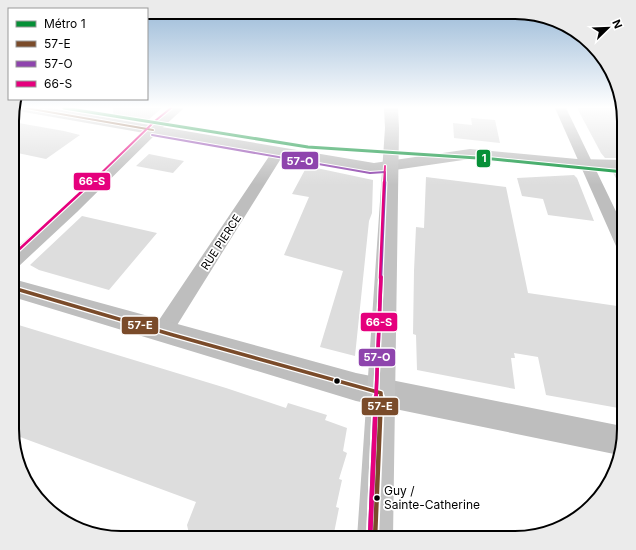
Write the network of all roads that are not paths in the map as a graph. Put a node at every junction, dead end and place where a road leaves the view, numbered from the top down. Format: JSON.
{"nodes":[{"id":1,"x":149,"y":134,"type":"edge"},
{"id":2,"x":174,"y":134,"type":"edge"},
{"id":3,"x":392,"y":134,"type":"edge"},
{"id":4,"x":572,"y":134,"type":"edge"},
{"id":5,"x":279,"y":152,"type":"junction"},
{"id":6,"x":586,"y":164,"type":"junction"},
{"id":7,"x":617,"y":165,"type":"edge"},
{"id":8,"x":390,"y":166,"type":"junction"},
{"id":9,"x":617,"y":231,"type":"edge"},
{"id":10,"x":19,"y":256,"type":"edge"},
{"id":11,"x":19,"y":290,"type":"edge"},
{"id":12,"x":162,"y":332,"type":"junction"},
{"id":13,"x":381,"y":393,"type":"junction"},
{"id":14,"x":616,"y":440,"type":"edge"},
{"id":15,"x":375,"y":531,"type":"edge"}],
"edges":[{"from":1,"to":10,"type":"street"},
{"from":2,"to":5,"type":"street"},
{"from":3,"to":8,"type":"main road"},
{"from":4,"to":6,"type":"street"},
{"from":5,"to":8,"type":"street"},
{"from":5,"to":12,"type":"street","name":"RUE PIERCE"},
{"from":6,"to":7,"type":"street"},
{"from":6,"to":8,"type":"street"},
{"from":6,"to":9,"type":"street"},
{"from":8,"to":13,"type":"main road"},
{"from":11,"to":12,"type":"street"},
{"from":12,"to":13,"type":"street"},
{"from":13,"to":14,"type":"street"},
{"from":13,"to":15,"type":"main road"}]}
